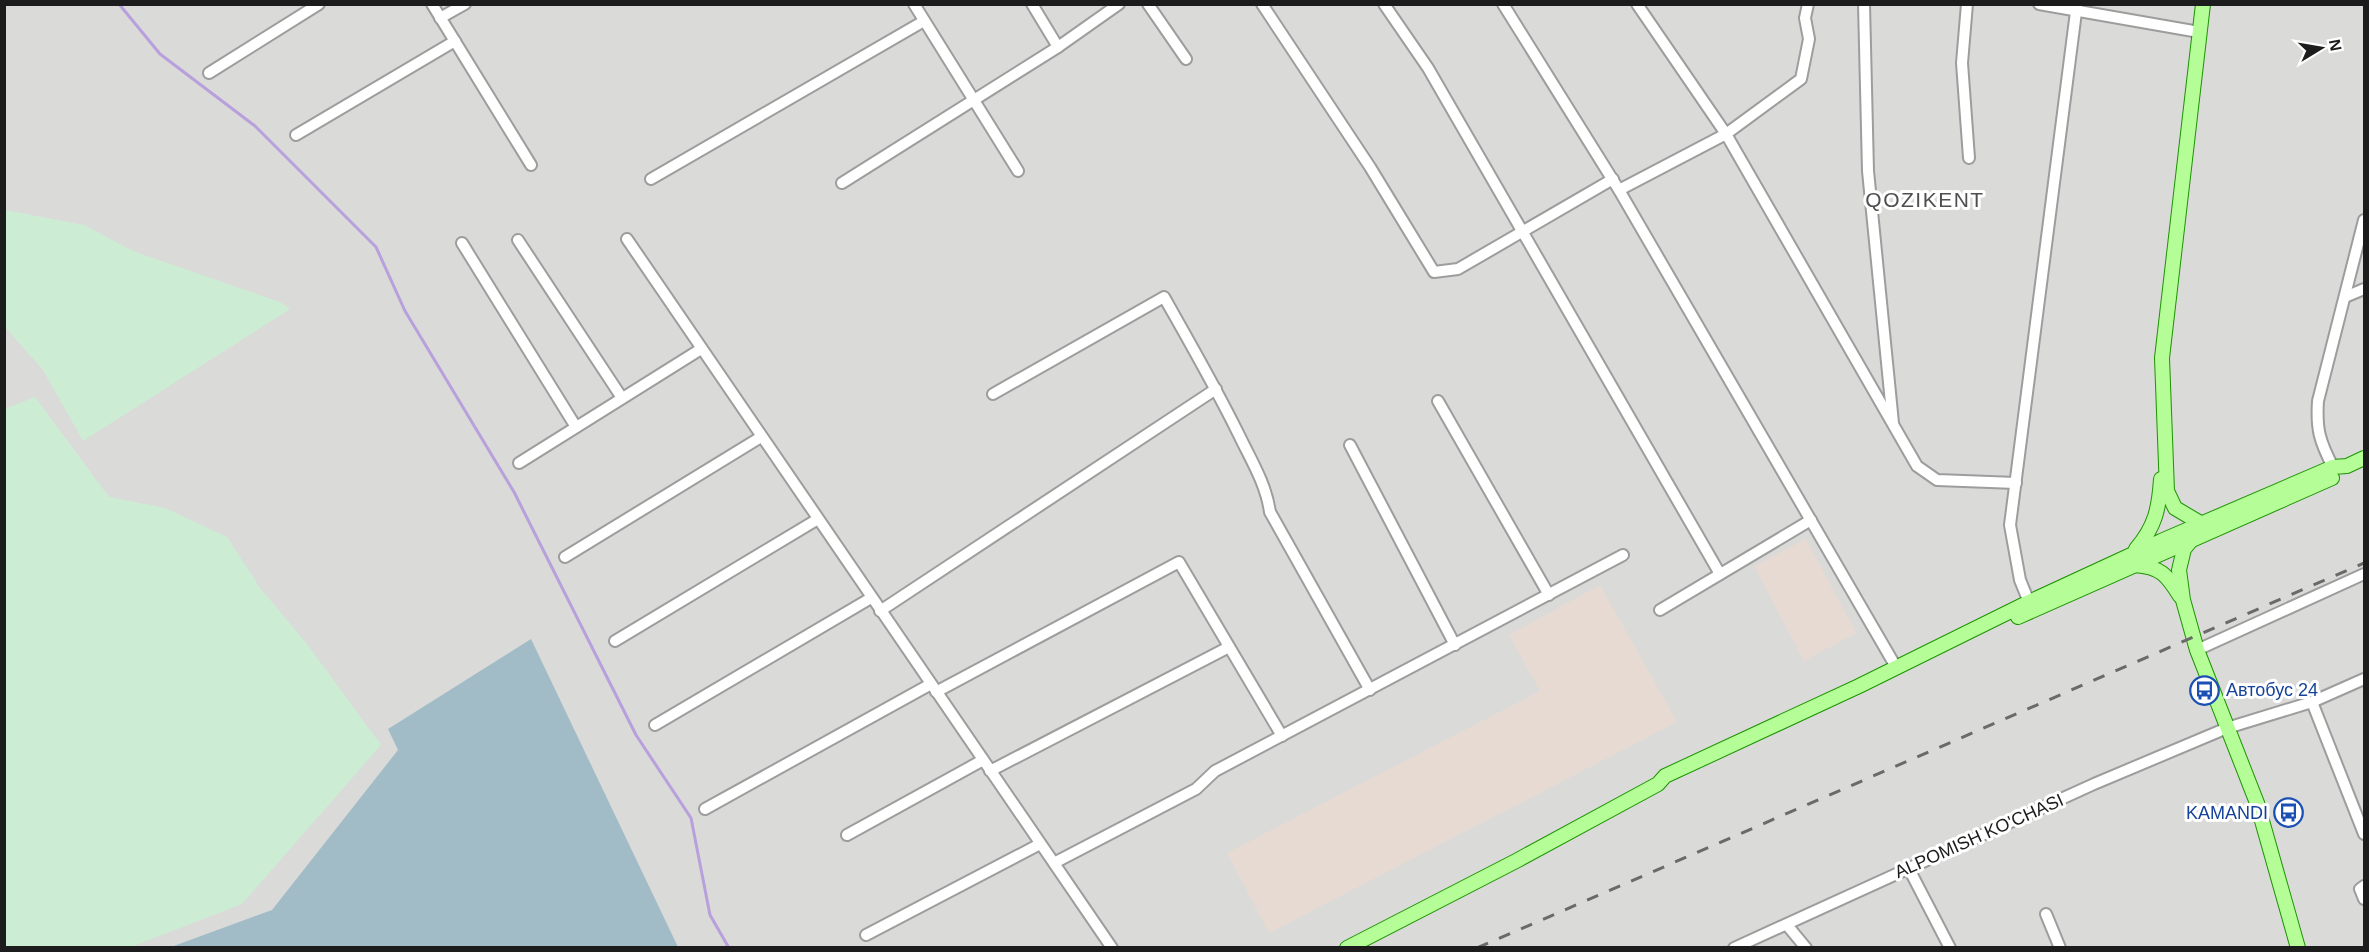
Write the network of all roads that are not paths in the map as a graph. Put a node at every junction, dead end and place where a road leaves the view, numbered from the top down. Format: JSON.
{"nodes":[{"id":1,"x":319,"y":4,"type":"edge"},
{"id":2,"x":432,"y":4,"type":"edge"},
{"id":3,"x":465,"y":4,"type":"edge"},
{"id":4,"x":914,"y":4,"type":"edge"},
{"id":5,"x":1032,"y":4,"type":"edge"},
{"id":6,"x":1119,"y":4,"type":"edge"},
{"id":7,"x":1148,"y":4,"type":"edge"},
{"id":8,"x":1262,"y":4,"type":"edge"},
{"id":9,"x":1384,"y":4,"type":"edge"},
{"id":10,"x":1503,"y":4,"type":"edge"},
{"id":11,"x":1637,"y":4,"type":"edge"},
{"id":12,"x":1808,"y":4,"type":"edge"},
{"id":13,"x":1864,"y":4,"type":"edge"},
{"id":14,"x":1967,"y":4,"type":"edge"},
{"id":15,"x":2039,"y":4,"type":"edge"},
{"id":16,"x":2203,"y":4,"type":"edge"},
{"id":17,"x":2077,"y":7,"type":"edge"},
{"id":18,"x":441,"y":18,"type":"junction"},
{"id":19,"x":924,"y":21,"type":"junction"},
{"id":20,"x":2199,"y":32,"type":"junction"},
{"id":21,"x":455,"y":41,"type":"junction"},
{"id":22,"x":1058,"y":47,"type":"junction"},
{"id":23,"x":1186,"y":59,"type":"dead end"},
{"id":24,"x":209,"y":73,"type":"dead end"},
{"id":25,"x":972,"y":101,"type":"junction"},
{"id":26,"x":296,"y":135,"type":"dead end"},
{"id":27,"x":1726,"y":135,"type":"junction"},
{"id":28,"x":1969,"y":158,"type":"dead end"},
{"id":29,"x":531,"y":165,"type":"dead end"},
{"id":30,"x":1018,"y":171,"type":"dead end"},
{"id":31,"x":651,"y":179,"type":"dead end"},
{"id":32,"x":1613,"y":179,"type":"junction"},
{"id":33,"x":842,"y":183,"type":"dead end"},
{"id":34,"x":1620,"y":189,"type":"junction"},
{"id":35,"x":2364,"y":220,"type":"edge"},
{"id":36,"x":1522,"y":232,"type":"junction"},
{"id":37,"x":627,"y":239,"type":"dead end"},
{"id":38,"x":518,"y":240,"type":"dead end"},
{"id":39,"x":462,"y":243,"type":"dead end"},
{"id":40,"x":2364,"y":288,"type":"edge"},
{"id":41,"x":2345,"y":297,"type":"junction"},
{"id":42,"x":701,"y":349,"type":"junction"},
{"id":43,"x":1216,"y":389,"type":"junction"},
{"id":44,"x":993,"y":394,"type":"dead end"},
{"id":45,"x":622,"y":398,"type":"junction"},
{"id":46,"x":1438,"y":401,"type":"dead end"},
{"id":47,"x":576,"y":427,"type":"junction"},
{"id":48,"x":1893,"y":427,"type":"junction"},
{"id":49,"x":761,"y":437,"type":"junction"},
{"id":50,"x":2164,"y":444,"type":"junction"},
{"id":51,"x":1350,"y":445,"type":"dead end"},
{"id":52,"x":2364,"y":458,"type":"edge"},
{"id":53,"x":519,"y":463,"type":"dead end"},
{"id":54,"x":2340,"y":467,"type":"junction"},
{"id":55,"x":2016,"y":483,"type":"junction"},
{"id":56,"x":818,"y":519,"type":"junction"},
{"id":57,"x":1811,"y":520,"type":"junction"},
{"id":58,"x":2202,"y":524,"type":"junction"},
{"id":59,"x":2193,"y":538,"type":"junction"},
{"id":60,"x":1623,"y":555,"type":"dead end"},
{"id":61,"x":565,"y":557,"type":"dead end"},
{"id":62,"x":2133,"y":560,"type":"junction"},
{"id":63,"x":1720,"y":574,"type":"junction"},
{"id":64,"x":2364,"y":574,"type":"edge"},
{"id":65,"x":1549,"y":595,"type":"junction"},
{"id":66,"x":871,"y":598,"type":"junction"},
{"id":67,"x":2183,"y":600,"type":"junction"},
{"id":68,"x":2029,"y":602,"type":"junction"},
{"id":69,"x":1660,"y":610,"type":"dead end"},
{"id":70,"x":880,"y":611,"type":"junction"},
{"id":71,"x":615,"y":641,"type":"dead end"},
{"id":72,"x":1455,"y":645,"type":"junction"},
{"id":73,"x":1229,"y":647,"type":"junction"},
{"id":74,"x":2197,"y":650,"type":"junction"},
{"id":75,"x":1896,"y":667,"type":"junction"},
{"id":76,"x":2364,"y":680,"type":"edge"},
{"id":77,"x":933,"y":688,"type":"junction"},
{"id":78,"x":1370,"y":690,"type":"junction"},
{"id":79,"x":2312,"y":702,"type":"junction"},
{"id":80,"x":655,"y":725,"type":"dead end"},
{"id":81,"x":2228,"y":728,"type":"junction"},
{"id":82,"x":1281,"y":736,"type":"junction"},
{"id":83,"x":983,"y":760,"type":"junction"},
{"id":84,"x":990,"y":771,"type":"junction"},
{"id":85,"x":1658,"y":784,"type":"junction"},
{"id":86,"x":705,"y":809,"type":"dead end"},
{"id":87,"x":2364,"y":834,"type":"edge"},
{"id":88,"x":847,"y":835,"type":"dead end"},
{"id":89,"x":1040,"y":844,"type":"junction"},
{"id":90,"x":1054,"y":863,"type":"junction"},
{"id":91,"x":1908,"y":867,"type":"junction"},
{"id":92,"x":2364,"y":886,"type":"edge"},
{"id":93,"x":2364,"y":899,"type":"edge"},
{"id":94,"x":2046,"y":914,"type":"dead end"},
{"id":95,"x":1787,"y":925,"type":"junction"},
{"id":96,"x":866,"y":934,"type":"dead end"},
{"id":97,"x":1112,"y":948,"type":"edge"},
{"id":98,"x":1347,"y":948,"type":"edge"},
{"id":99,"x":1734,"y":948,"type":"edge"},
{"id":100,"x":1806,"y":948,"type":"edge"},
{"id":101,"x":1950,"y":948,"type":"edge"},
{"id":102,"x":2060,"y":948,"type":"edge"},
{"id":103,"x":2298,"y":948,"type":"edge"}],
"edges":[{"from":1,"to":24,"type":"street"},
{"from":2,"to":18,"type":"street"},
{"from":3,"to":18,"type":"street"},
{"from":4,"to":19,"type":"street"},
{"from":5,"to":22,"type":"street"},
{"from":6,"to":22,"type":"street"},
{"from":7,"to":23,"type":"street"},
{"from":8,"to":36,"type":"street"},
{"from":9,"to":36,"type":"street"},
{"from":10,"to":32,"type":"street"},
{"from":11,"to":27,"type":"street"},
{"from":12,"to":27,"type":"street"},
{"from":13,"to":48,"type":"street"},
{"from":14,"to":28,"type":"street"},
{"from":15,"to":17,"type":"street"},
{"from":16,"to":20,"type":"main road"},
{"from":17,"to":20,"type":"street"},
{"from":17,"to":55,"type":"street"},
{"from":18,"to":21,"type":"street"},
{"from":19,"to":25,"type":"street"},
{"from":19,"to":31,"type":"street"},
{"from":20,"to":50,"type":"main road"},
{"from":21,"to":26,"type":"street"},
{"from":21,"to":29,"type":"street"},
{"from":22,"to":25,"type":"street"},
{"from":25,"to":30,"type":"street"},
{"from":25,"to":33,"type":"street"},
{"from":27,"to":34,"type":"street"},
{"from":27,"to":48,"type":"street"},
{"from":32,"to":34,"type":"street"},
{"from":32,"to":36,"type":"street"},
{"from":34,"to":57,"type":"street"},
{"from":35,"to":41,"type":"street"},
{"from":36,"to":63,"type":"street"},
{"from":37,"to":42,"type":"street"},
{"from":38,"to":45,"type":"street"},
{"from":39,"to":47,"type":"street"},
{"from":40,"to":41,"type":"street"},
{"from":41,"to":54,"type":"street"},
{"from":42,"to":45,"type":"street"},
{"from":42,"to":49,"type":"street"},
{"from":43,"to":44,"type":"street"},
{"from":43,"to":70,"type":"street"},
{"from":43,"to":78,"type":"street"},
{"from":45,"to":47,"type":"street"},
{"from":46,"to":65,"type":"street"},
{"from":47,"to":53,"type":"street"},
{"from":48,"to":55,"type":"street"},
{"from":49,"to":56,"type":"street"},
{"from":49,"to":61,"type":"street"},
{"from":50,"to":58,"type":"main road"},
{"from":50,"to":62,"type":"main road"},
{"from":51,"to":72,"type":"street"},
{"from":52,"to":54,"type":"main road"},
{"from":54,"to":58,"type":"main road"},
{"from":54,"to":59,"type":"main road"},
{"from":55,"to":68,"type":"street"},
{"from":56,"to":66,"type":"street"},
{"from":56,"to":71,"type":"street"},
{"from":57,"to":63,"type":"street"},
{"from":57,"to":75,"type":"street"},
{"from":58,"to":62,"type":"main road"},
{"from":59,"to":62,"type":"main road"},
{"from":59,"to":67,"type":"main road"},
{"from":60,"to":65,"type":"street"},
{"from":62,"to":67,"type":"main road"},
{"from":62,"to":68,"type":"main road"},
{"from":62,"to":85,"type":"main road"},
{"from":63,"to":69,"type":"street"},
{"from":64,"to":74,"type":"street"},
{"from":65,"to":72,"type":"street"},
{"from":66,"to":70,"type":"street"},
{"from":66,"to":80,"type":"street"},
{"from":67,"to":74,"type":"main road"},
{"from":68,"to":75,"type":"main road"},
{"from":70,"to":77,"type":"street"},
{"from":72,"to":78,"type":"street"},
{"from":73,"to":77,"type":"street"},
{"from":73,"to":82,"type":"street"},
{"from":73,"to":84,"type":"street"},
{"from":74,"to":81,"type":"main road"},
{"from":75,"to":85,"type":"main road"},
{"from":76,"to":79,"type":"street","name":"ALPOMISH KO'CHASI"},
{"from":77,"to":83,"type":"street"},
{"from":77,"to":86,"type":"street"},
{"from":78,"to":82,"type":"street"},
{"from":79,"to":81,"type":"street","name":"ALPOMISH KO'CHASI"},
{"from":79,"to":87,"type":"street"},
{"from":81,"to":91,"type":"street","name":"ALPOMISH KO'CHASI"},
{"from":81,"to":103,"type":"main road"},
{"from":82,"to":90,"type":"street"},
{"from":83,"to":84,"type":"street"},
{"from":83,"to":88,"type":"street"},
{"from":84,"to":89,"type":"street"},
{"from":85,"to":98,"type":"main road"},
{"from":89,"to":90,"type":"street"},
{"from":89,"to":96,"type":"street"},
{"from":90,"to":97,"type":"street"},
{"from":91,"to":95,"type":"street","name":"ALPOMISH KO'CHASI"},
{"from":91,"to":101,"type":"street"},
{"from":92,"to":93,"type":"street"},
{"from":94,"to":102,"type":"street"},
{"from":95,"to":99,"type":"street","name":"ALPOMISH KO'CHASI"},
{"from":95,"to":100,"type":"street"}]}
